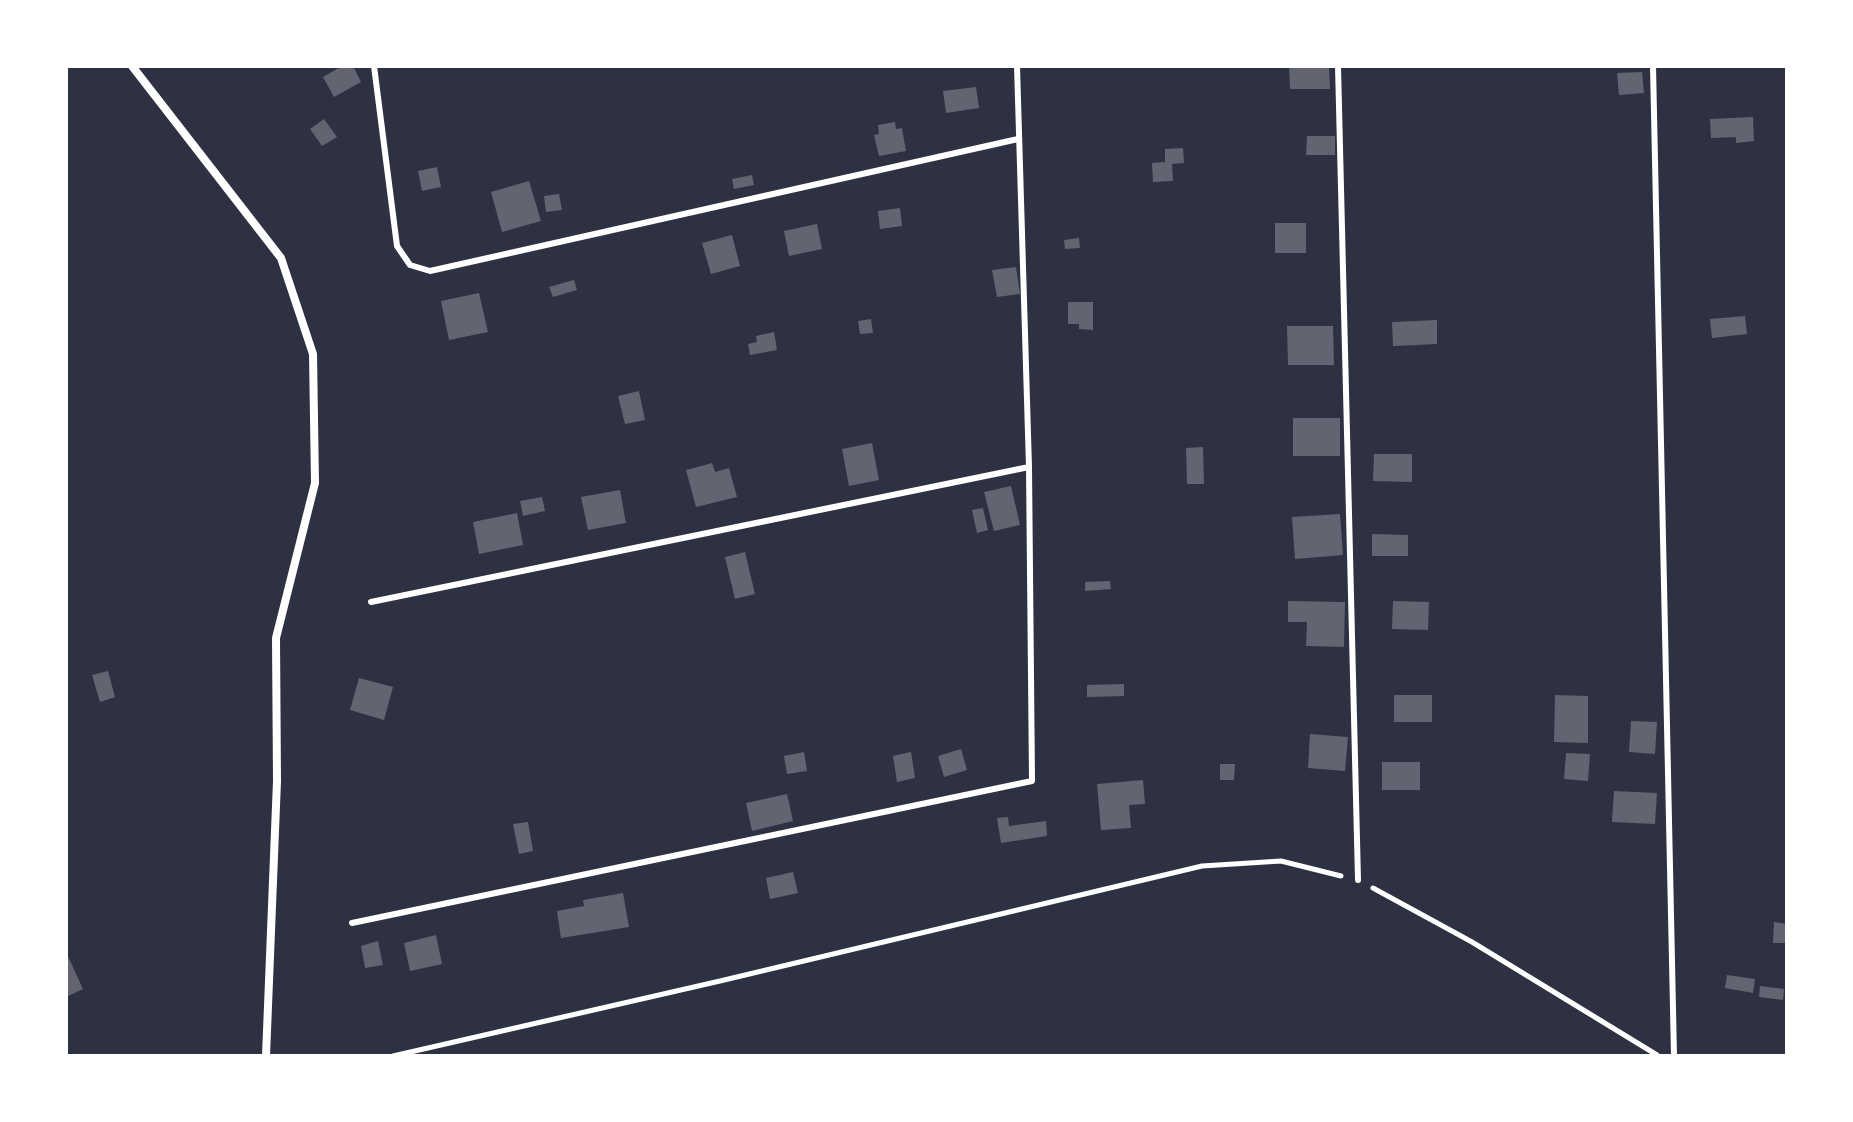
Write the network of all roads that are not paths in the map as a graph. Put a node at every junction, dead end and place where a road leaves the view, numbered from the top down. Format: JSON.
{"nodes":[{"id":1,"x":132,"y":66,"type":"edge"},
{"id":2,"x":374,"y":66,"type":"edge"},
{"id":3,"x":1017,"y":66,"type":"edge"},
{"id":4,"x":1338,"y":66,"type":"edge"},
{"id":5,"x":1653,"y":66,"type":"edge"},
{"id":6,"x":1018,"y":139,"type":"junction"},
{"id":7,"x":1029,"y":467,"type":"junction"},
{"id":8,"x":371,"y":602,"type":"dead end"},
{"id":9,"x":1358,"y":880,"type":"road end"},
{"id":10,"x":352,"y":923,"type":"dead end"},
{"id":11,"x":266,"y":1056,"type":"edge"},
{"id":12,"x":1674,"y":1056,"type":"edge"}],
"edges":[{"from":1,"to":11,"type":"street"},
{"from":2,"to":6,"type":"lane"},
{"from":3,"to":6,"type":"lane"},
{"from":4,"to":9,"type":"lane"},
{"from":5,"to":12,"type":"lane"},
{"from":6,"to":7,"type":"lane"},
{"from":7,"to":8,"type":"lane"},
{"from":7,"to":10,"type":"lane"}]}
